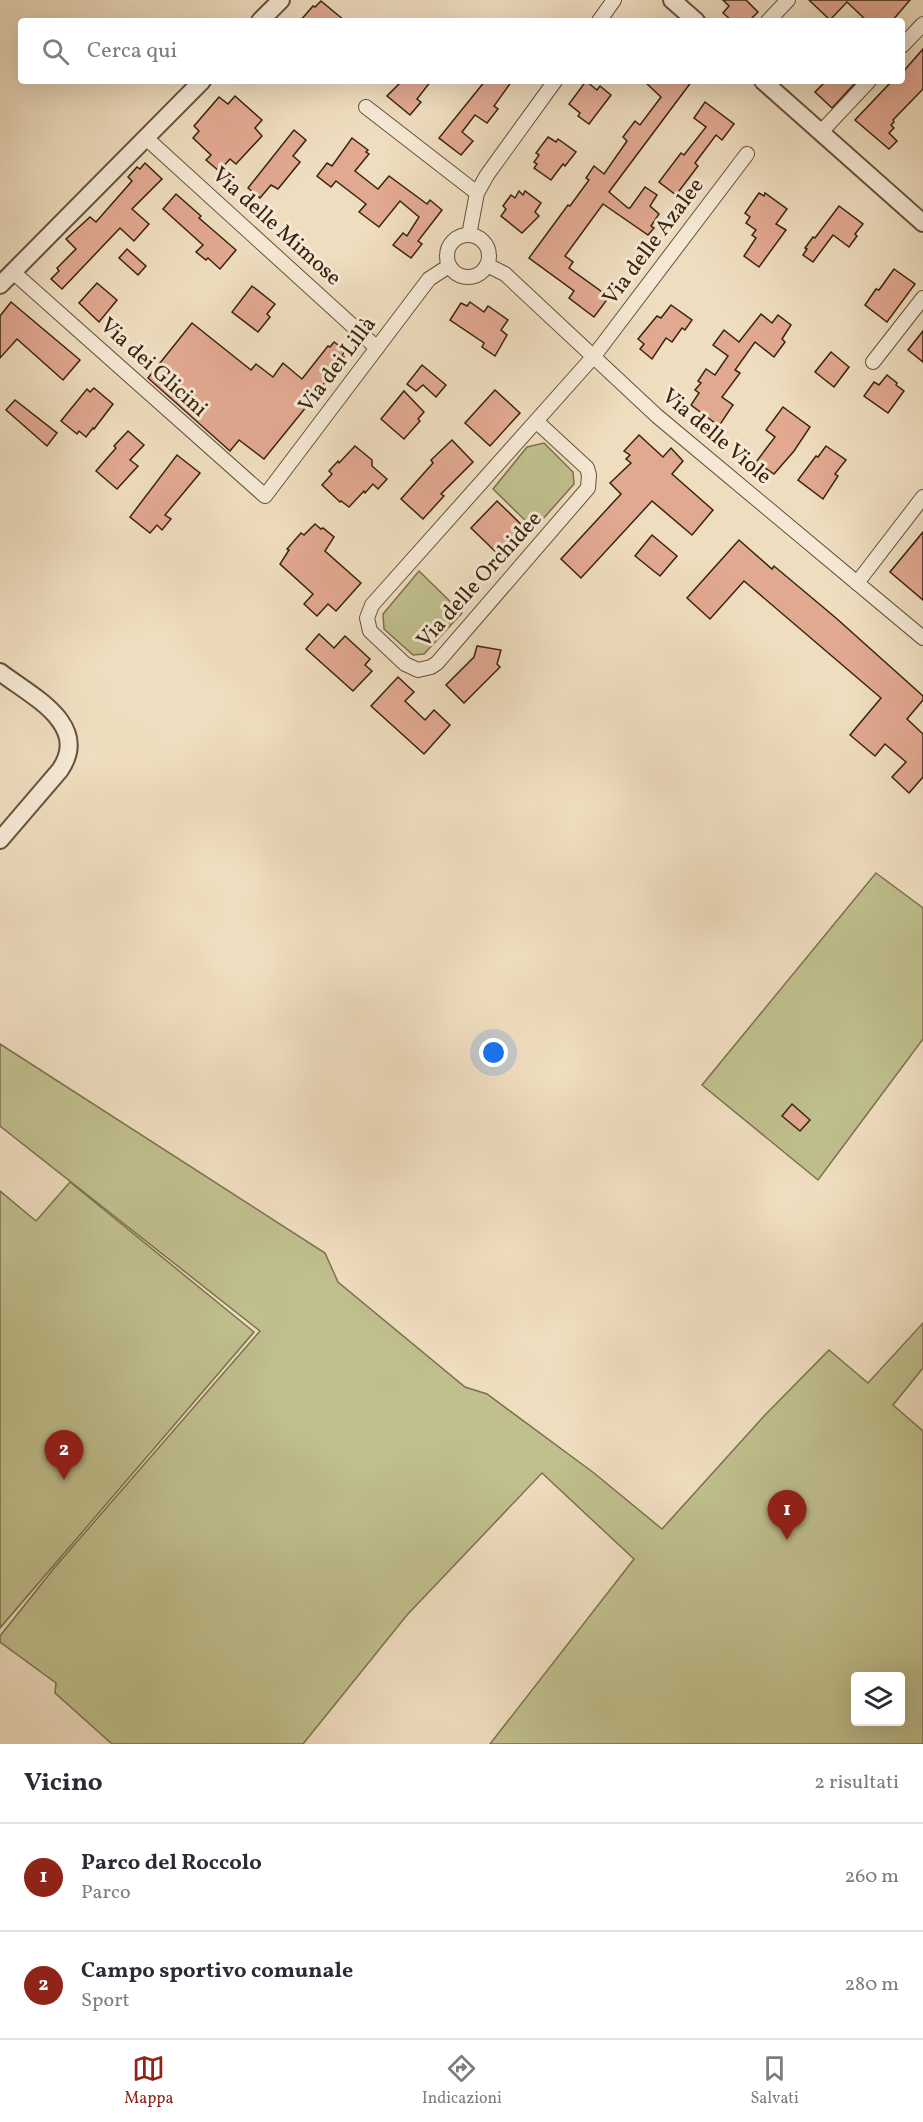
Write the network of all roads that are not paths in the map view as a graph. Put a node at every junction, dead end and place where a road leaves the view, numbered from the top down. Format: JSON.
{"nodes":[{"id":1,"x":281,"y":0,"type":"edge"},
{"id":2,"x":614,"y":0,"type":"edge"},
{"id":3,"x":672,"y":0,"type":"edge"},
{"id":4,"x":788,"y":0,"type":"edge"},
{"id":5,"x":264,"y":18,"type":"edge"},
{"id":6,"x":601,"y":18,"type":"edge"},
{"id":7,"x":693,"y":18,"type":"edge"},
{"id":8,"x":771,"y":18,"type":"edge"},
{"id":9,"x":923,"y":24,"type":"edge"},
{"id":10,"x":905,"y":43,"type":"edge"},
{"id":11,"x":198,"y":84,"type":"edge"},
{"id":12,"x":553,"y":84,"type":"edge"},
{"id":13,"x":766,"y":84,"type":"edge"},
{"id":14,"x":866,"y":84,"type":"edge"},
{"id":15,"x":366,"y":106,"type":"dead end"},
{"id":16,"x":821,"y":132,"type":"junction"},
{"id":17,"x":146,"y":138,"type":"junction"},
{"id":18,"x":747,"y":153,"type":"dead end"},
{"id":19,"x":477,"y":193,"type":"junction"},
{"id":20,"x":923,"y":223,"type":"edge"},
{"id":21,"x":469,"y":235,"type":"junction"},
{"id":22,"x":449,"y":266,"type":"junction"},
{"id":23,"x":487,"y":266,"type":"junction"},
{"id":24,"x":13,"y":272,"type":"junction"},
{"id":25,"x":0,"y":285,"type":"edge"},
{"id":26,"x":923,"y":298,"type":"edge"},
{"id":27,"x":377,"y":348,"type":"junction"},
{"id":28,"x":594,"y":356,"type":"junction"},
{"id":29,"x":873,"y":362,"type":"dead end"},
{"id":30,"x":536,"y":421,"type":"junction"},
{"id":31,"x":265,"y":495,"type":"joint"},
{"id":32,"x":923,"y":497,"type":"edge"},
{"id":33,"x":857,"y":583,"type":"junction"},
{"id":34,"x":923,"y":638,"type":"edge"},
{"id":35,"x":0,"y":672,"type":"edge"},
{"id":36,"x":0,"y":840,"type":"edge"}],
"edges":[{"from":1,"to":5,"type":"street"},
{"from":2,"to":6,"type":"street"},
{"from":3,"to":7,"type":"street"},
{"from":4,"to":8,"type":"street"},
{"from":9,"to":10,"type":"street"},
{"from":11,"to":17,"type":"street"},
{"from":12,"to":19,"type":"street"},
{"from":13,"to":16,"type":"street"},
{"from":14,"to":16,"type":"street"},
{"from":15,"to":19,"type":"street"},
{"from":16,"to":20,"type":"street"},
{"from":17,"to":24,"type":"street"},
{"from":17,"to":27,"type":"street","name":"Via delle Mimose"},
{"from":18,"to":28,"type":"street","name":"Via delle Azalee"},
{"from":19,"to":21,"type":"street"},
{"from":21,"to":22,"type":"street"},
{"from":21,"to":23,"type":"street"},
{"from":22,"to":23,"type":"street"},
{"from":22,"to":27,"type":"street","name":"Via dei Lillà"},
{"from":23,"to":28,"type":"street","name":"Via delle Viole"},
{"from":24,"to":25,"type":"street"},
{"from":24,"to":31,"type":"street","name":"Via dei Glicini"},
{"from":26,"to":29,"type":"street"},
{"from":27,"to":31,"type":"street","name":"Via dei Lillà"},
{"from":28,"to":30,"type":"street","name":"Via delle Orchidee"},
{"from":28,"to":33,"type":"street","name":"Via delle Viole"},
{"from":30,"to":30,"type":"street","name":"Via delle Orchidee"},
{"from":32,"to":33,"type":"street"},
{"from":33,"to":34,"type":"street","name":"Via delle Viole"},
{"from":35,"to":36,"type":"street"}]}
